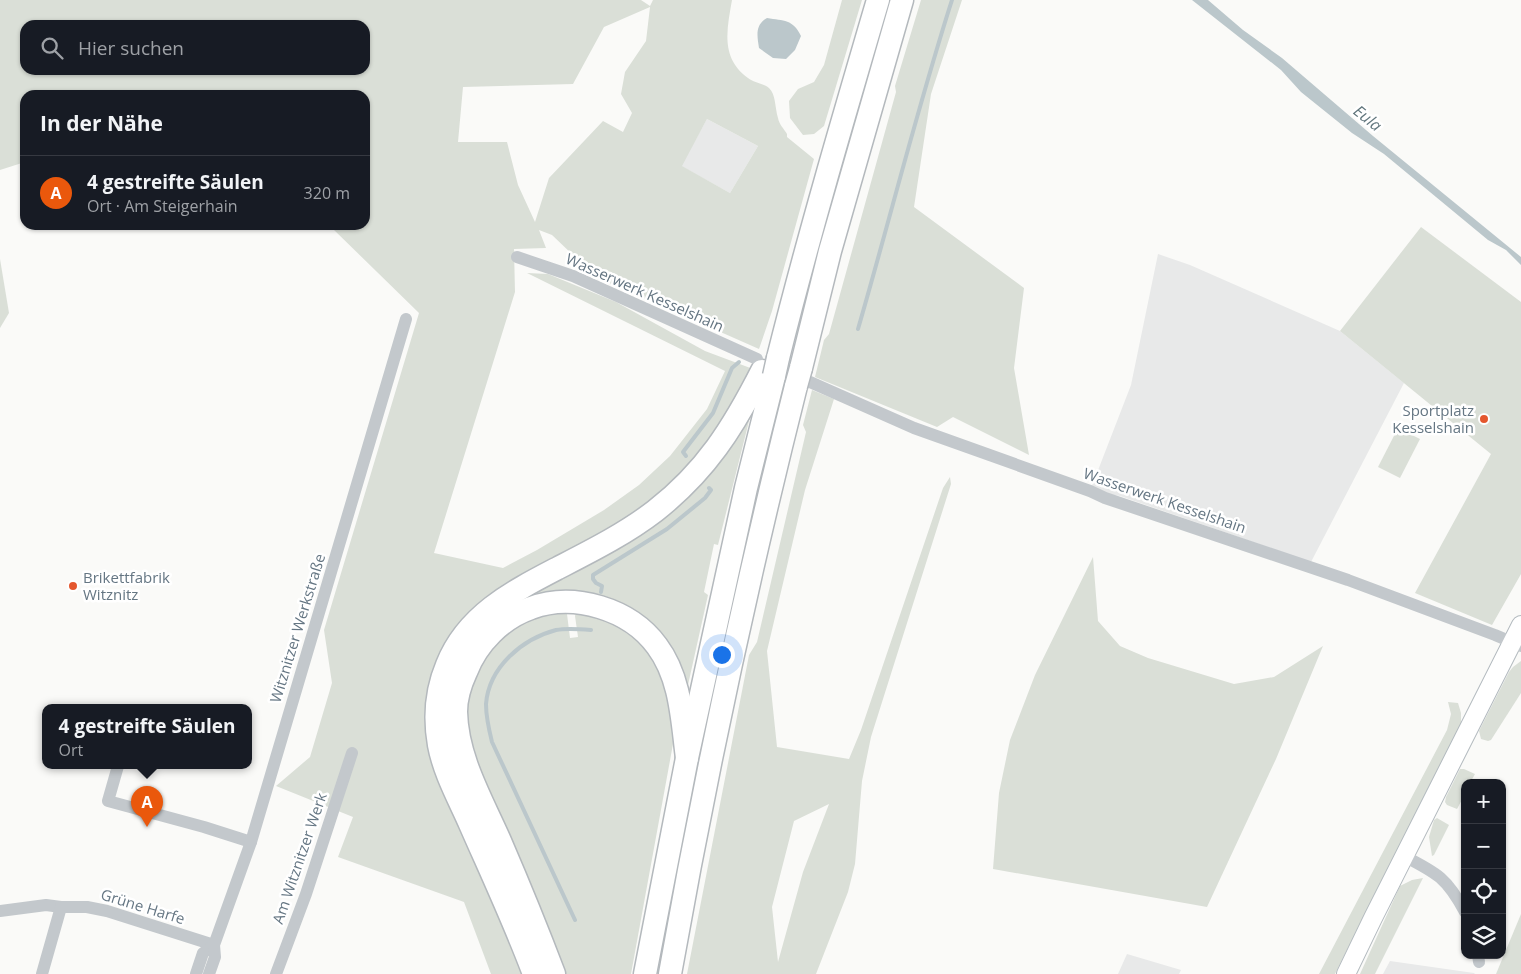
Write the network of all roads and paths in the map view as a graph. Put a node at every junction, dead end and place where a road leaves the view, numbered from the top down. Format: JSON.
{"nodes":[{"id":1,"x":878,"y":0,"type":"edge"},
{"id":2,"x":902,"y":0,"type":"edge"},
{"id":3,"x":517,"y":257,"type":"dead end"},
{"id":4,"x":406,"y":319,"type":"dead end"},
{"id":5,"x":768,"y":364,"type":"junction"},
{"id":6,"x":802,"y":379,"type":"junction"},
{"id":7,"x":1521,"y":625,"type":"edge"},
{"id":8,"x":1517,"y":644,"type":"edge"},
{"id":9,"x":352,"y":752,"type":"dead end"},
{"id":10,"x":687,"y":758,"type":"junction"},
{"id":11,"x":117,"y":769,"type":"edge"},
{"id":12,"x":251,"y":842,"type":"junction"},
{"id":13,"x":1404,"y":856,"type":"junction"},
{"id":14,"x":1461,"y":905,"type":"edge"},
{"id":15,"x":61,"y":907,"type":"junction"},
{"id":16,"x":0,"y":911,"type":"edge"},
{"id":17,"x":214,"y":945,"type":"junction"},
{"id":18,"x":42,"y":974,"type":"edge"},
{"id":19,"x":196,"y":974,"type":"edge"},
{"id":20,"x":209,"y":974,"type":"edge"},
{"id":21,"x":276,"y":974,"type":"edge"},
{"id":22,"x":534,"y":974,"type":"edge"},
{"id":23,"x":554,"y":974,"type":"edge"},
{"id":24,"x":645,"y":974,"type":"edge"},
{"id":25,"x":670,"y":974,"type":"edge"},
{"id":26,"x":1346,"y":974,"type":"edge"}],
"edges":[{"from":1,"to":5,"type":"highway"},
{"from":2,"to":6,"type":"highway"},
{"from":3,"to":5,"type":"street","name":"Wasserwerk Kesselshain"},
{"from":4,"to":12,"type":"street","name":"Witznitzer Werkstraße"},
{"from":5,"to":10,"type":"highway"},
{"from":5,"to":22,"type":"highway"},
{"from":6,"to":8,"type":"street","name":"Wasserwerk Kesselshain"},
{"from":6,"to":25,"type":"highway"},
{"from":7,"to":8,"type":"main road"},
{"from":8,"to":13,"type":"main road"},
{"from":9,"to":21,"type":"street","name":"Am Witznitzer Werk"},
{"from":10,"to":23,"type":"highway"},
{"from":10,"to":24,"type":"highway"},
{"from":11,"to":12,"type":"street"},
{"from":12,"to":17,"type":"street","name":"Witznitzer Werkstraße"},
{"from":13,"to":14,"type":"street"},
{"from":13,"to":26,"type":"main road"},
{"from":15,"to":16,"type":"street","name":"Grüne Harfe"},
{"from":15,"to":17,"type":"street","name":"Grüne Harfe"},
{"from":15,"to":18,"type":"street"},
{"from":17,"to":19,"type":"street","name":"Witznitzer Werkstraße"},
{"from":17,"to":20,"type":"street","name":"Witznitzer Werkstraße"}]}
